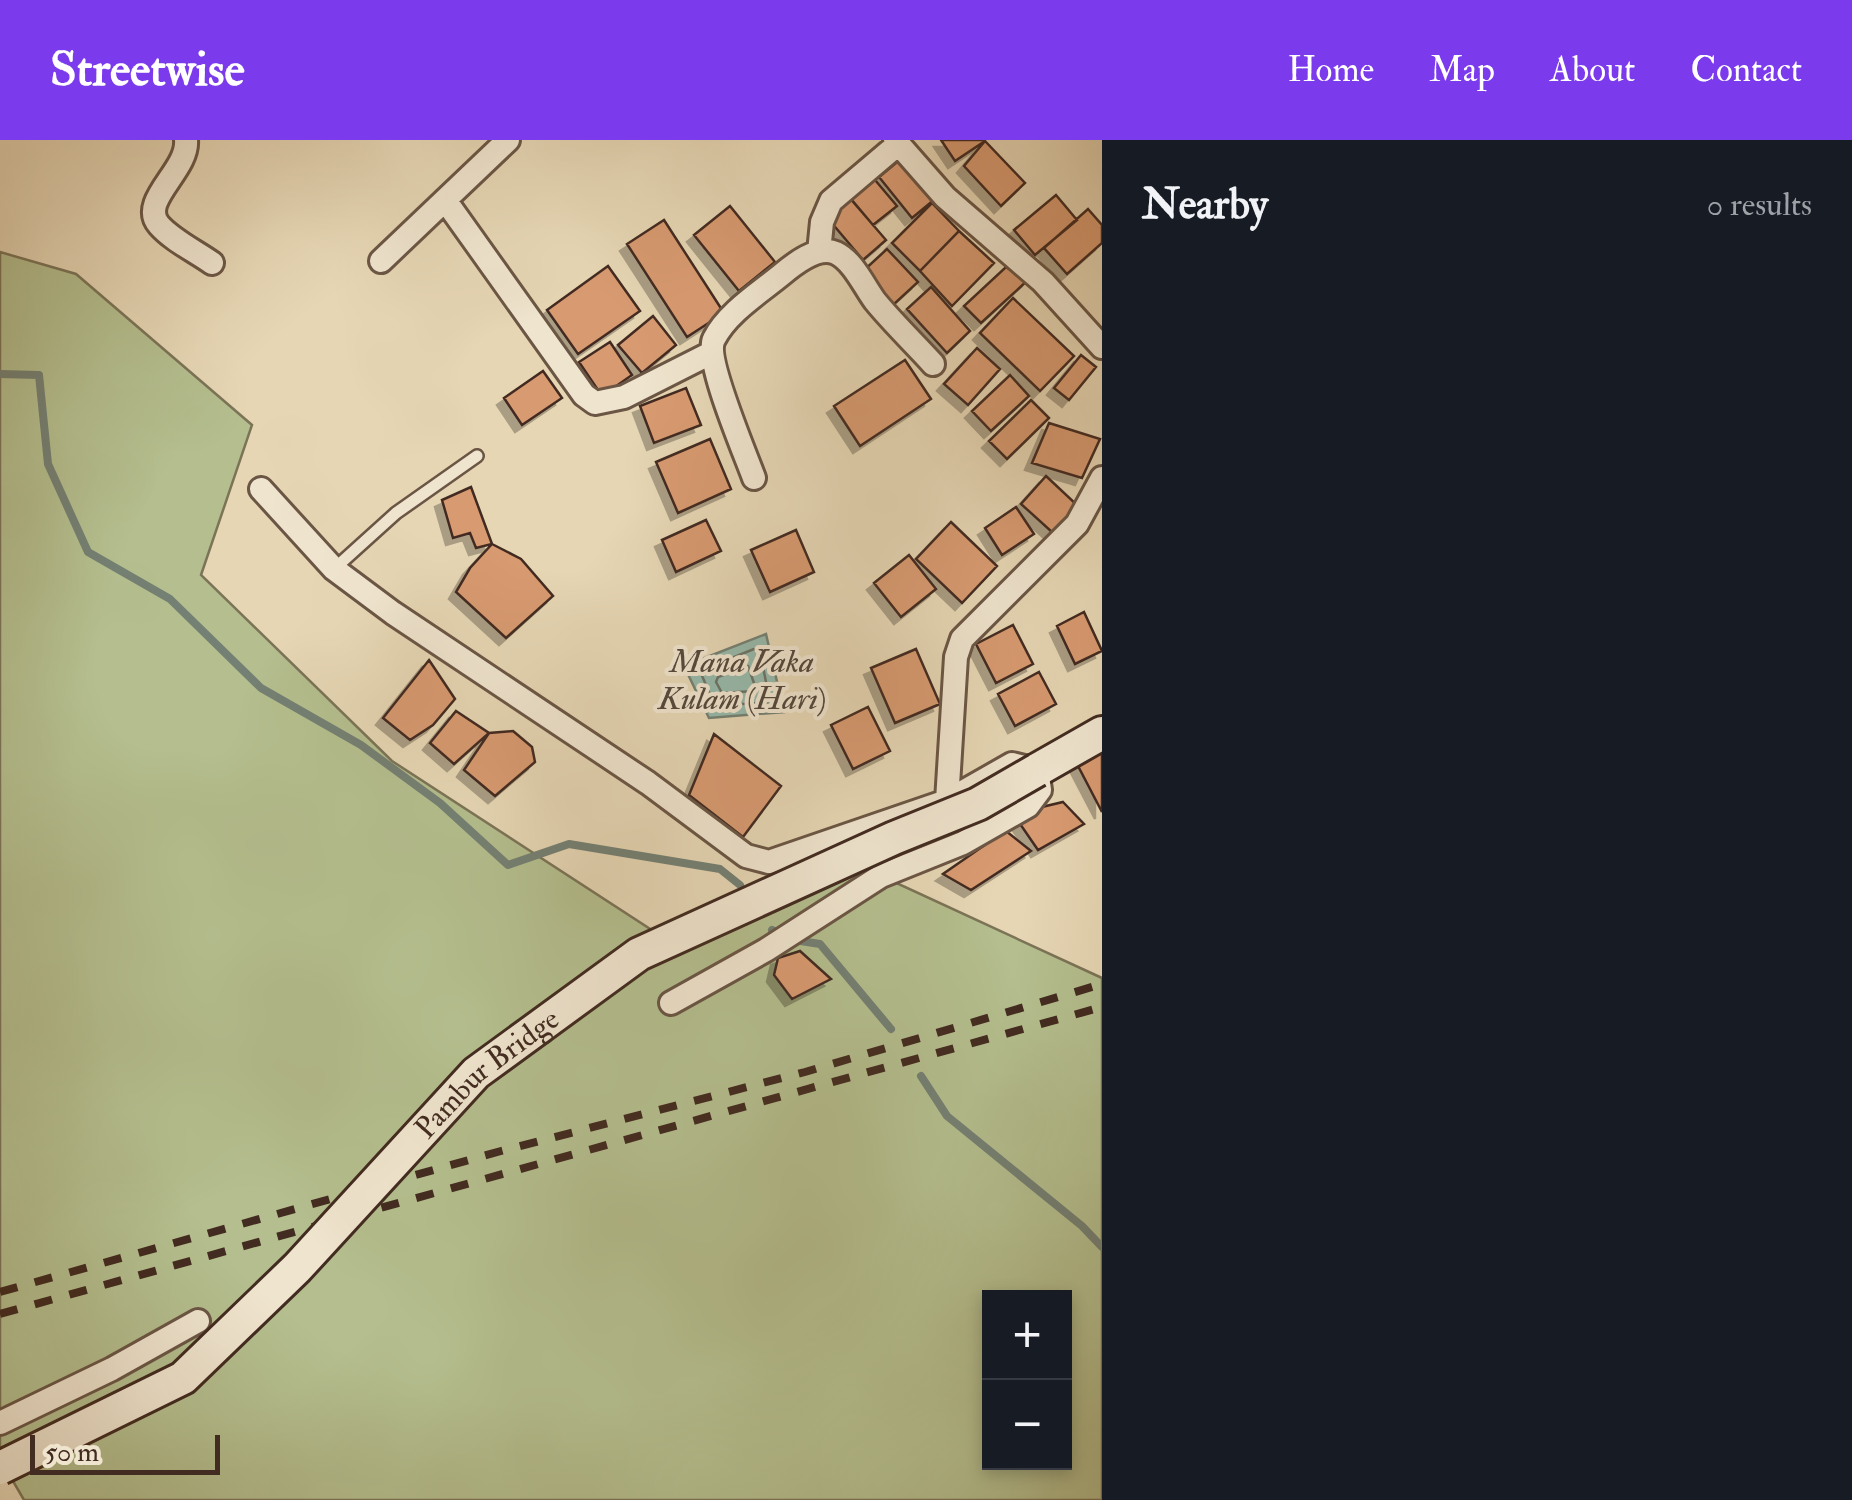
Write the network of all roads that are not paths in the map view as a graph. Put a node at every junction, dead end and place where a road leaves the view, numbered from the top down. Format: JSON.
{"nodes":[{"id":1,"x":186,"y":140,"type":"edge"},
{"id":2,"x":508,"y":140,"type":"edge"},
{"id":3,"x":896,"y":142,"type":"edge"},
{"id":4,"x":445,"y":200,"type":"junction"},
{"id":5,"x":819,"y":252,"type":"junction"},
{"id":6,"x":212,"y":262,"type":"dead end"},
{"id":7,"x":381,"y":262,"type":"dead end"},
{"id":8,"x":1102,"y":347,"type":"edge"},
{"id":9,"x":711,"y":353,"type":"junction"},
{"id":10,"x":932,"y":364,"type":"dead end"},
{"id":11,"x":477,"y":456,"type":"dead end"},
{"id":12,"x":754,"y":478,"type":"dead end"},
{"id":13,"x":1102,"y":478,"type":"edge"},
{"id":14,"x":261,"y":489,"type":"dead end"},
{"id":15,"x":334,"y":569,"type":"junction"},
{"id":16,"x":1102,"y":733,"type":"edge"},
{"id":17,"x":1037,"y":770,"type":"junction"},
{"id":18,"x":947,"y":801,"type":"junction"},
{"id":19,"x":671,"y":1003,"type":"dead end"},
{"id":20,"x":198,"y":1321,"type":"dead end"},
{"id":21,"x":0,"y":1423,"type":"edge"},
{"id":22,"x":0,"y":1468,"type":"edge"}],
"edges":[{"from":1,"to":6,"type":"street"},
{"from":2,"to":4,"type":"street"},
{"from":3,"to":5,"type":"street"},
{"from":3,"to":8,"type":"street"},
{"from":4,"to":7,"type":"street"},
{"from":4,"to":9,"type":"street"},
{"from":5,"to":9,"type":"street"},
{"from":5,"to":10,"type":"street"},
{"from":9,"to":12,"type":"street"},
{"from":11,"to":15,"type":"lane"},
{"from":13,"to":18,"type":"street"},
{"from":14,"to":15,"type":"street"},
{"from":15,"to":18,"type":"street"},
{"from":16,"to":17,"type":"main road","name":"Pambur Bridge"},
{"from":17,"to":18,"type":"street"},
{"from":17,"to":19,"type":"street"},
{"from":17,"to":22,"type":"main road","name":"Pambur Bridge","bridge":true},
{"from":20,"to":21,"type":"street"}]}
